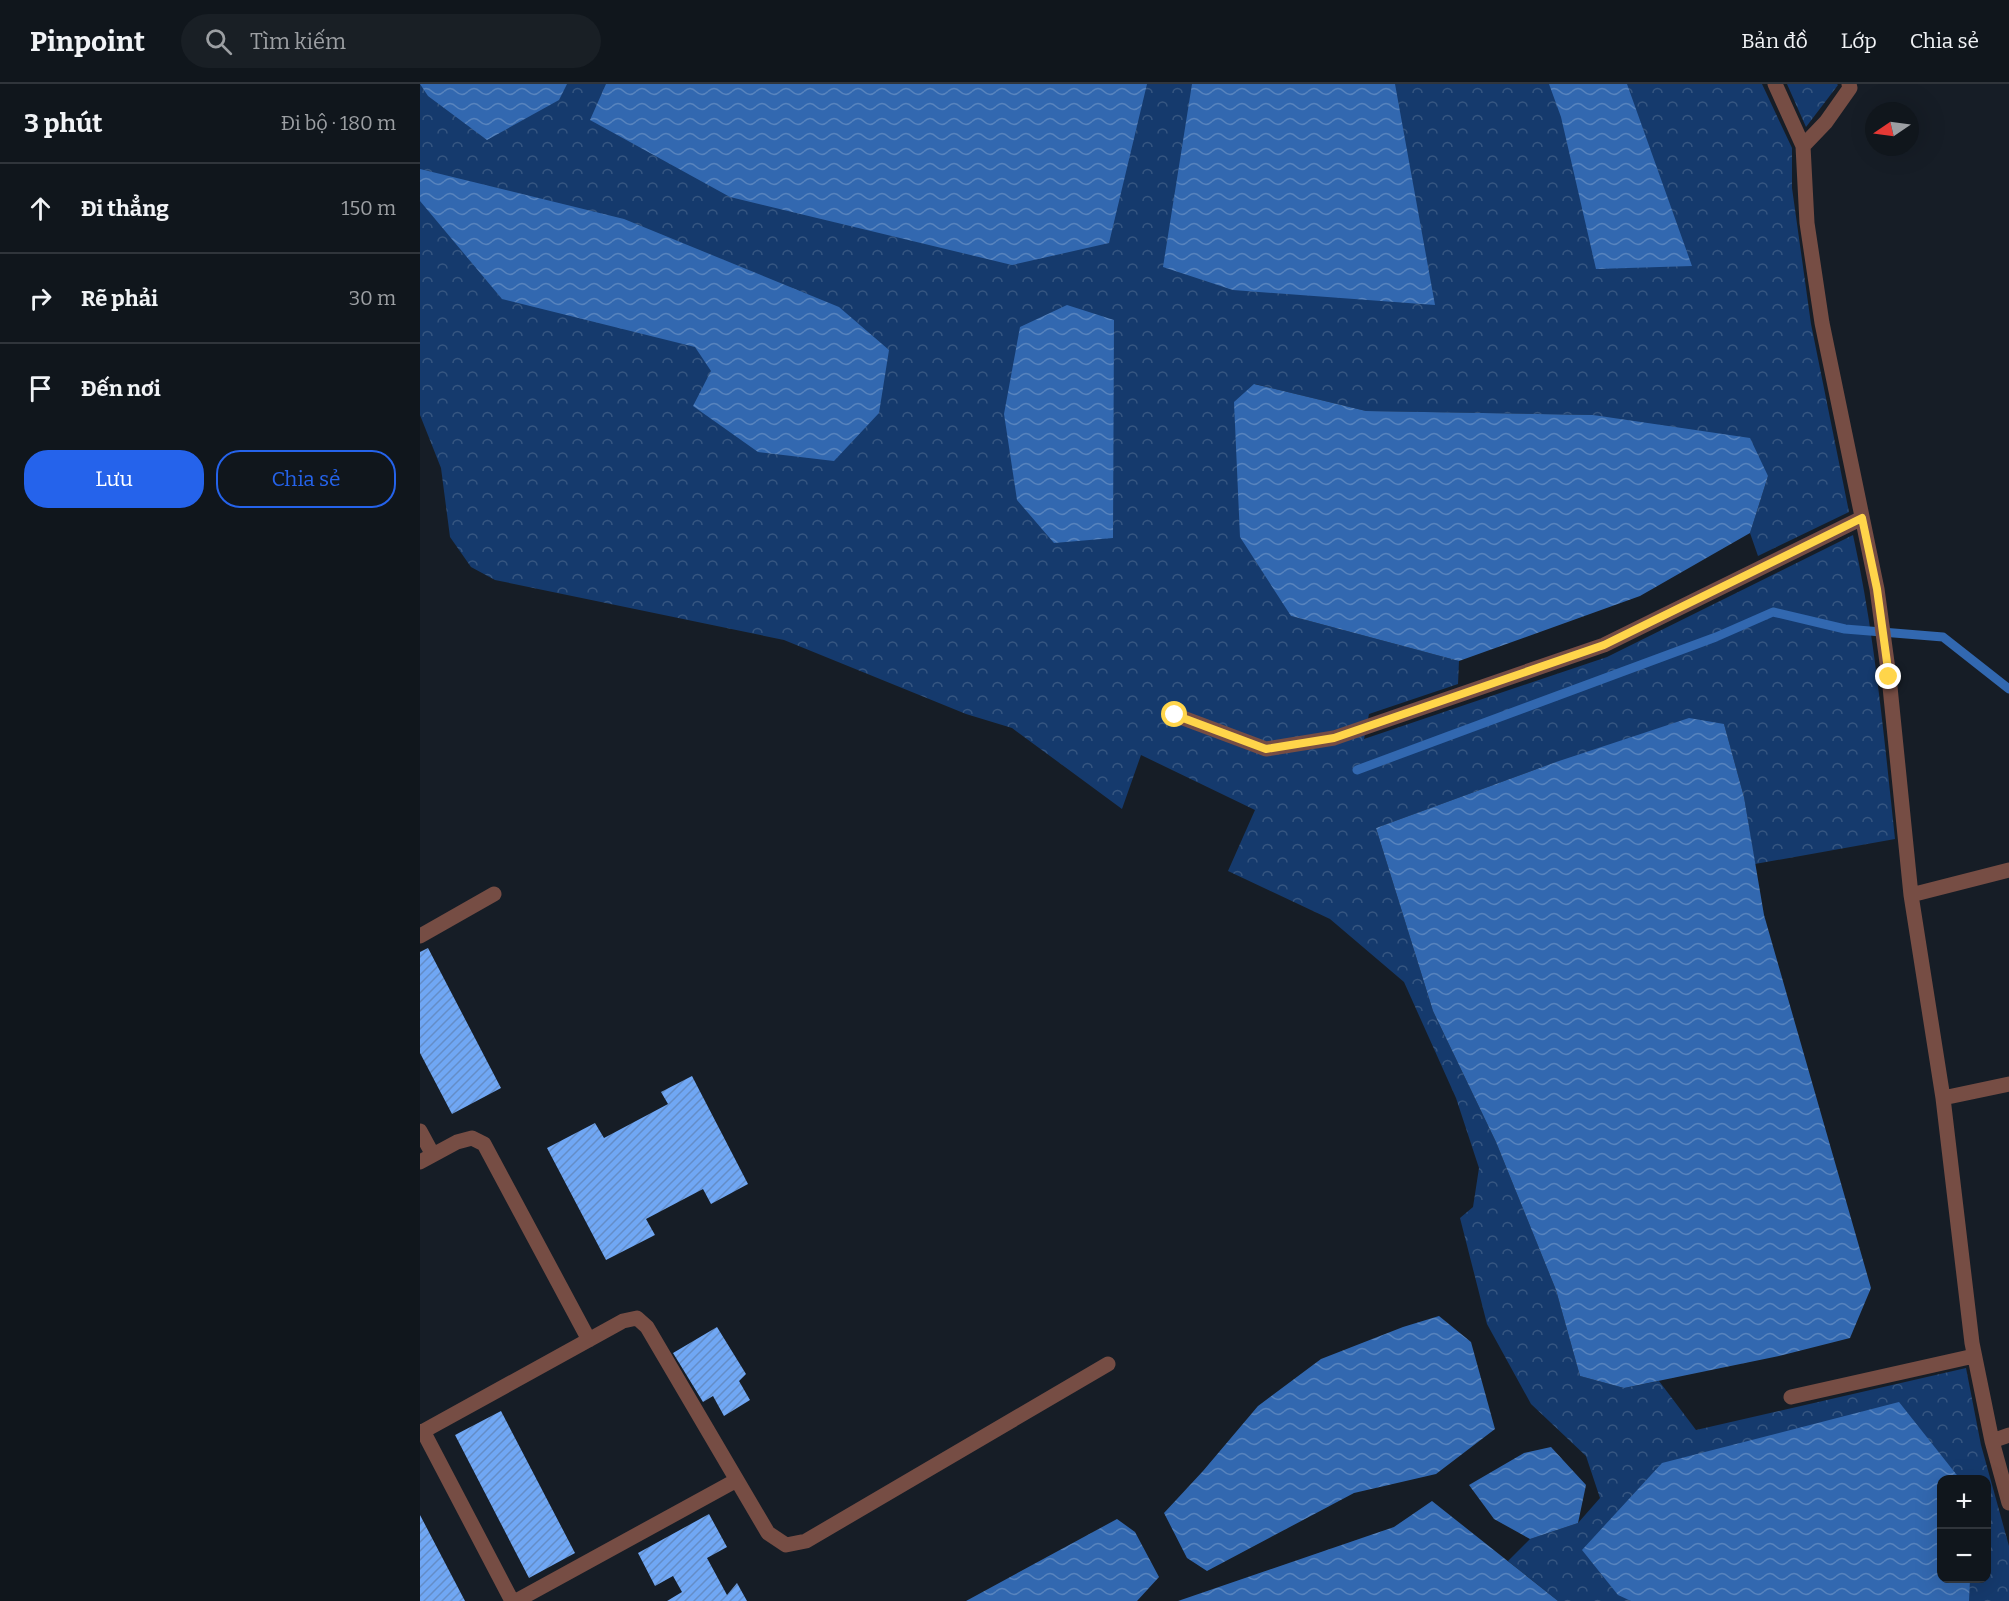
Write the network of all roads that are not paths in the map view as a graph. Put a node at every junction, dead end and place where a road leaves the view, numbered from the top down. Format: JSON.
{"nodes":[{"id":1,"x":1774,"y":84,"type":"edge"},
{"id":2,"x":1849,"y":84,"type":"edge"},
{"id":3,"x":1803,"y":146,"type":"junction"},
{"id":4,"x":1862,"y":518,"type":"junction"},
{"id":5,"x":1175,"y":715,"type":"dead end"},
{"id":6,"x":2009,"y":870,"type":"edge"},
{"id":7,"x":494,"y":894,"type":"dead end"},
{"id":8,"x":1911,"y":895,"type":"junction"},
{"id":9,"x":420,"y":936,"type":"edge"},
{"id":10,"x":2009,"y":1084,"type":"edge"},
{"id":11,"x":1943,"y":1098,"type":"junction"},
{"id":12,"x":420,"y":1131,"type":"edge"},
{"id":13,"x":426,"y":1158,"type":"edge"},
{"id":14,"x":589,"y":1340,"type":"junction"},
{"id":15,"x":1974,"y":1356,"type":"junction"},
{"id":16,"x":1108,"y":1364,"type":"dead end"},
{"id":17,"x":1791,"y":1397,"type":"dead end"},
{"id":18,"x":421,"y":1432,"type":"edge"},
{"id":19,"x":2009,"y":1435,"type":"edge"},
{"id":20,"x":1992,"y":1441,"type":"junction"},
{"id":21,"x":735,"y":1481,"type":"junction"},
{"id":22,"x":2009,"y":1503,"type":"edge"},
{"id":23,"x":512,"y":1601,"type":"edge"},
{"id":24,"x":516,"y":1601,"type":"edge"}],
"edges":[{"from":1,"to":3,"type":"street"},
{"from":2,"to":3,"type":"street"},
{"from":3,"to":4,"type":"street"},
{"from":4,"to":5,"type":"street"},
{"from":4,"to":8,"type":"street"},
{"from":6,"to":8,"type":"street"},
{"from":7,"to":9,"type":"street"},
{"from":8,"to":11,"type":"street"},
{"from":10,"to":11,"type":"street"},
{"from":11,"to":15,"type":"street"},
{"from":12,"to":13,"type":"street"},
{"from":13,"to":14,"type":"street"},
{"from":14,"to":18,"type":"street"},
{"from":14,"to":21,"type":"street"},
{"from":15,"to":17,"type":"street"},
{"from":15,"to":20,"type":"street"},
{"from":16,"to":21,"type":"street"},
{"from":18,"to":23,"type":"street"},
{"from":19,"to":20,"type":"street"},
{"from":20,"to":22,"type":"street"},
{"from":21,"to":24,"type":"street"}]}
